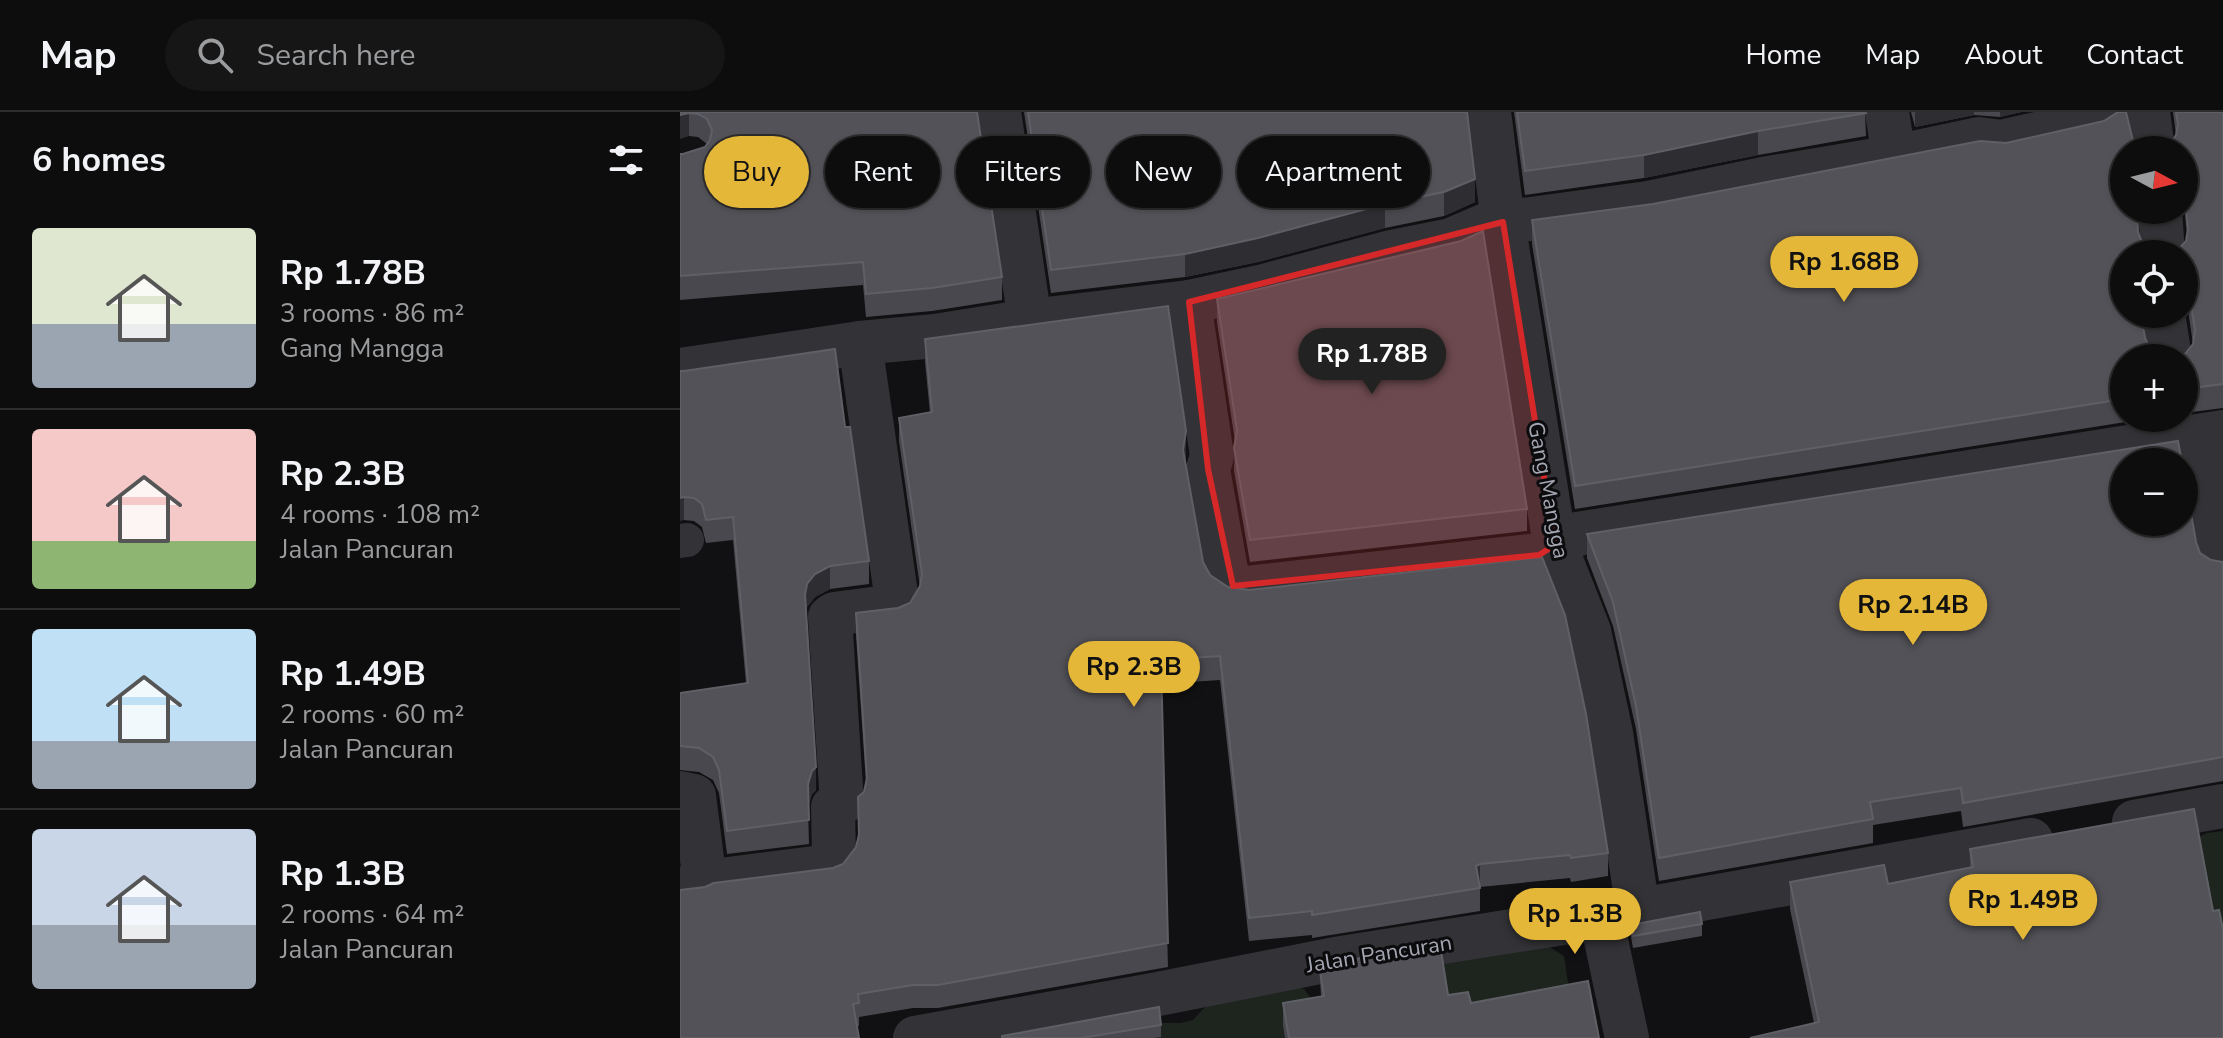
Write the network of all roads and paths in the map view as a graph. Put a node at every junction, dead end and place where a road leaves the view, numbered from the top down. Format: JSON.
{"nodes":[{"id":1,"x":999,"y":112,"type":"edge"},
{"id":2,"x":1489,"y":112,"type":"edge"},
{"id":3,"x":1887,"y":112,"type":"edge"},
{"id":4,"x":2109,"y":112,"type":"edge"},
{"id":5,"x":2148,"y":112,"type":"edge"},
{"id":6,"x":2151,"y":136,"type":"edge"},
{"id":7,"x":1894,"y":157,"type":"junction"},
{"id":8,"x":1503,"y":222,"type":"junction"},
{"id":9,"x":1189,"y":302,"type":"junction"},
{"id":10,"x":1030,"y":321,"type":"junction"},
{"id":11,"x":860,"y":343,"type":"junction"},
{"id":12,"x":680,"y":370,"type":"edge"},
{"id":13,"x":2190,"y":432,"type":"edge"},
{"id":14,"x":2196,"y":432,"type":"edge"},
{"id":15,"x":1555,"y":545,"type":"junction"},
{"id":16,"x":2220,"y":561,"type":"edge"},
{"id":17,"x":680,"y":793,"type":"edge"},
{"id":18,"x":2223,"y":806,"type":"edge"},
{"id":19,"x":692,"y":886,"type":"edge"},
{"id":20,"x":1619,"y":914,"type":"junction"},
{"id":21,"x":915,"y":1038,"type":"edge"},
{"id":22,"x":1627,"y":1038,"type":"edge"}],
"edges":[{"from":1,"to":10,"type":"street"},
{"from":2,"to":8,"type":"street","name":"Gang Mangga"},
{"from":3,"to":7,"type":"street"},
{"from":4,"to":7,"type":"street"},
{"from":5,"to":6,"type":"street"},
{"from":7,"to":8,"type":"street"},
{"from":8,"to":9,"type":"street"},
{"from":8,"to":15,"type":"street","name":"Gang Mangga"},
{"from":9,"to":10,"type":"street"},
{"from":9,"to":15,"type":"street"},
{"from":10,"to":11,"type":"street"},
{"from":11,"to":12,"type":"street"},
{"from":11,"to":19,"type":"street"},
{"from":13,"to":15,"type":"street"},
{"from":14,"to":16,"type":"street"},
{"from":15,"to":20,"type":"street","name":"Gang Mangga"},
{"from":17,"to":19,"type":"street"},
{"from":18,"to":20,"type":"street","name":"Jalan Pancuran"},
{"from":20,"to":21,"type":"street","name":"Jalan Pancuran"},
{"from":20,"to":22,"type":"street","name":"Gang Mangga"}]}
